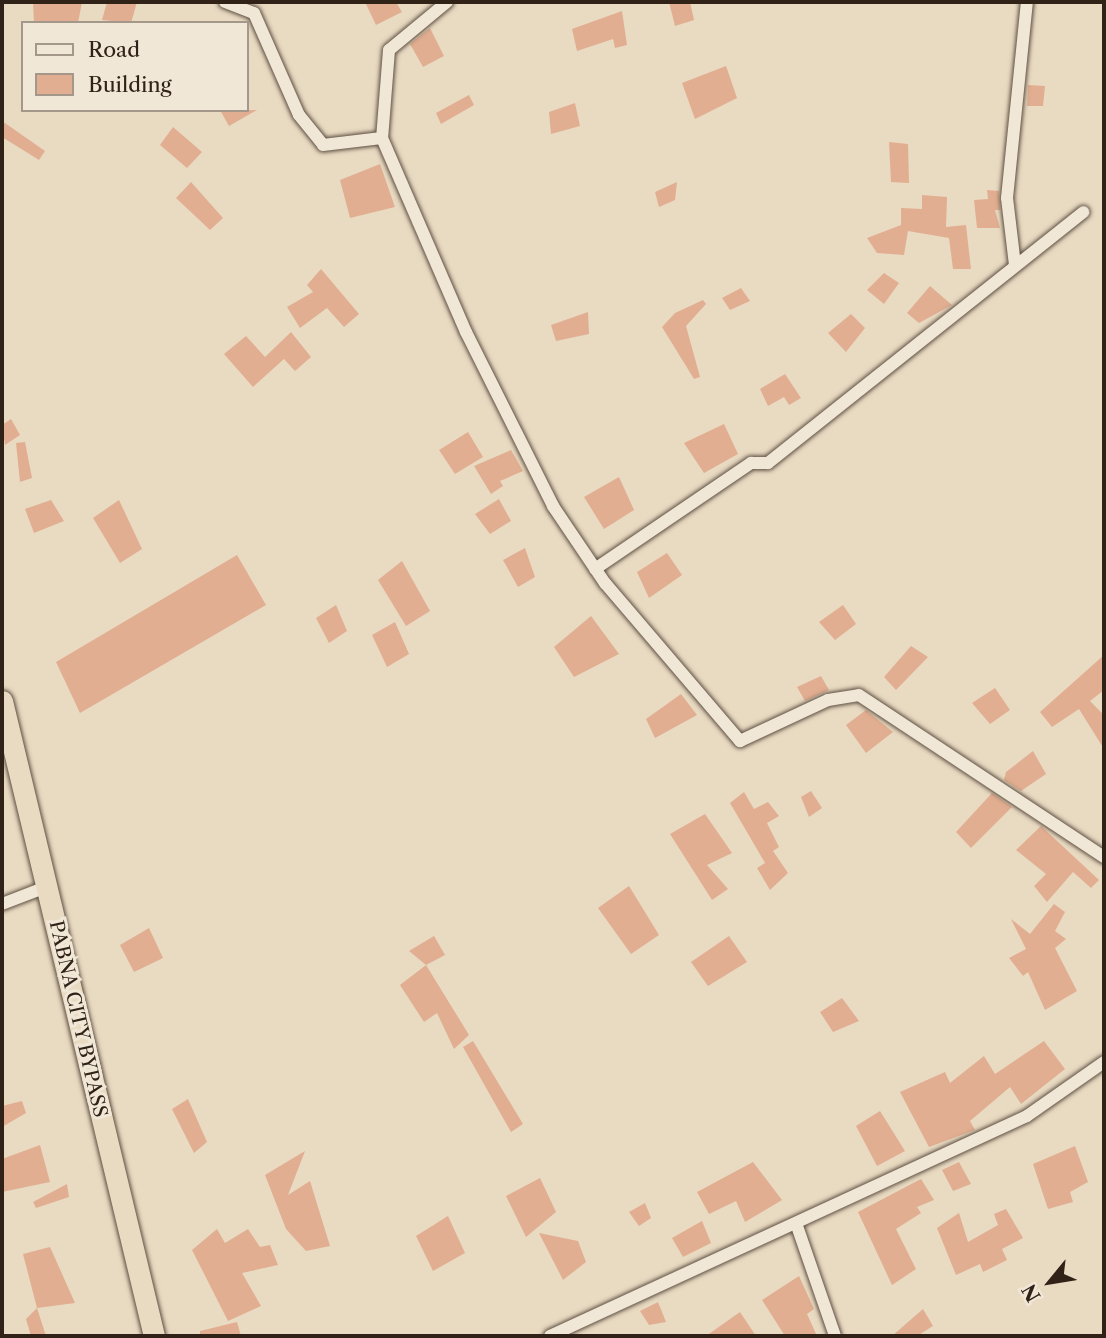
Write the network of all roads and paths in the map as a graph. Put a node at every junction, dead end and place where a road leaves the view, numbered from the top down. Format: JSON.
{"nodes":[{"id":1,"x":225,"y":2,"type":"edge"},
{"id":2,"x":447,"y":2,"type":"edge"},
{"id":3,"x":1027,"y":2,"type":"edge"},
{"id":4,"x":382,"y":138,"type":"junction"},
{"id":5,"x":1083,"y":212,"type":"dead end"},
{"id":6,"x":1015,"y":265,"type":"junction"},
{"id":7,"x":595,"y":569,"type":"junction"},
{"id":8,"x":2,"y":701,"type":"edge"},
{"id":9,"x":1104,"y":857,"type":"edge"},
{"id":10,"x":46,"y":887,"type":"junction"},
{"id":11,"x":2,"y":904,"type":"edge"},
{"id":12,"x":1104,"y":1062,"type":"edge"},
{"id":13,"x":797,"y":1226,"type":"junction"},
{"id":14,"x":154,"y":1336,"type":"edge"},
{"id":15,"x":550,"y":1336,"type":"edge"},
{"id":16,"x":835,"y":1336,"type":"edge"}],
"edges":[{"from":1,"to":4,"type":"street"},
{"from":2,"to":4,"type":"street"},
{"from":3,"to":6,"type":"street"},
{"from":4,"to":7,"type":"street"},
{"from":5,"to":6,"type":"street"},
{"from":6,"to":7,"type":"street"},
{"from":7,"to":9,"type":"street"},
{"from":8,"to":10,"type":"highway","name":"PABNA CITY BYPASS"},
{"from":10,"to":11,"type":"street"},
{"from":10,"to":14,"type":"highway","name":"PABNA CITY BYPASS"},
{"from":12,"to":13,"type":"street"},
{"from":13,"to":15,"type":"street"},
{"from":13,"to":16,"type":"street"}]}
